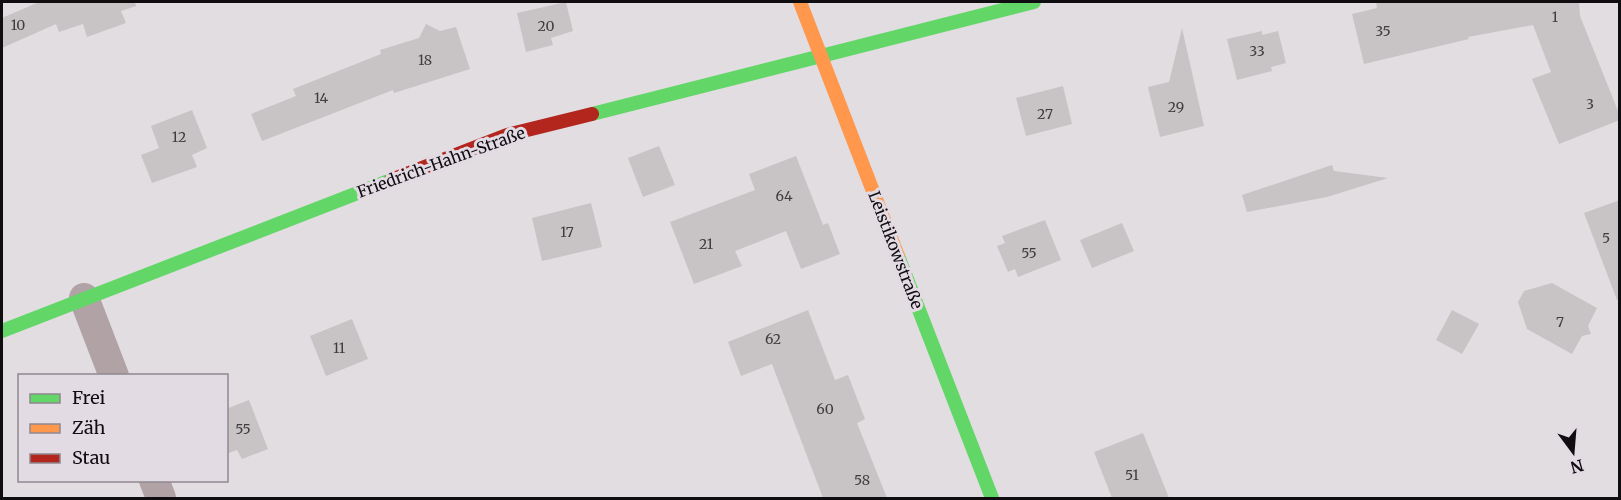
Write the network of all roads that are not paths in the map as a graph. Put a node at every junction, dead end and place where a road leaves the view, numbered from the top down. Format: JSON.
{"nodes":[{"id":1,"x":800,"y":2,"type":"edge"},
{"id":2,"x":1034,"y":2,"type":"edge"},
{"id":3,"x":821,"y":56,"type":"junction"},
{"id":4,"x":84,"y":298,"type":"junction"},
{"id":5,"x":2,"y":331,"type":"edge"},
{"id":6,"x":114,"y":374,"type":"edge"},
{"id":7,"x":155,"y":482,"type":"edge"},
{"id":8,"x":161,"y":498,"type":"edge"},
{"id":9,"x":992,"y":498,"type":"edge"}],
"edges":[{"from":1,"to":3,"type":"street","name":"Leistikowstraße"},
{"from":2,"to":3,"type":"street","name":"Friedrich-Hahn-Straße"},
{"from":3,"to":4,"type":"street","name":"Friedrich-Hahn-Straße"},
{"from":3,"to":9,"type":"street","name":"Leistikowstraße"},
{"from":4,"to":5,"type":"street","name":"Friedrich-Hahn-Straße"},
{"from":4,"to":6,"type":"street"},
{"from":7,"to":8,"type":"street"}]}
